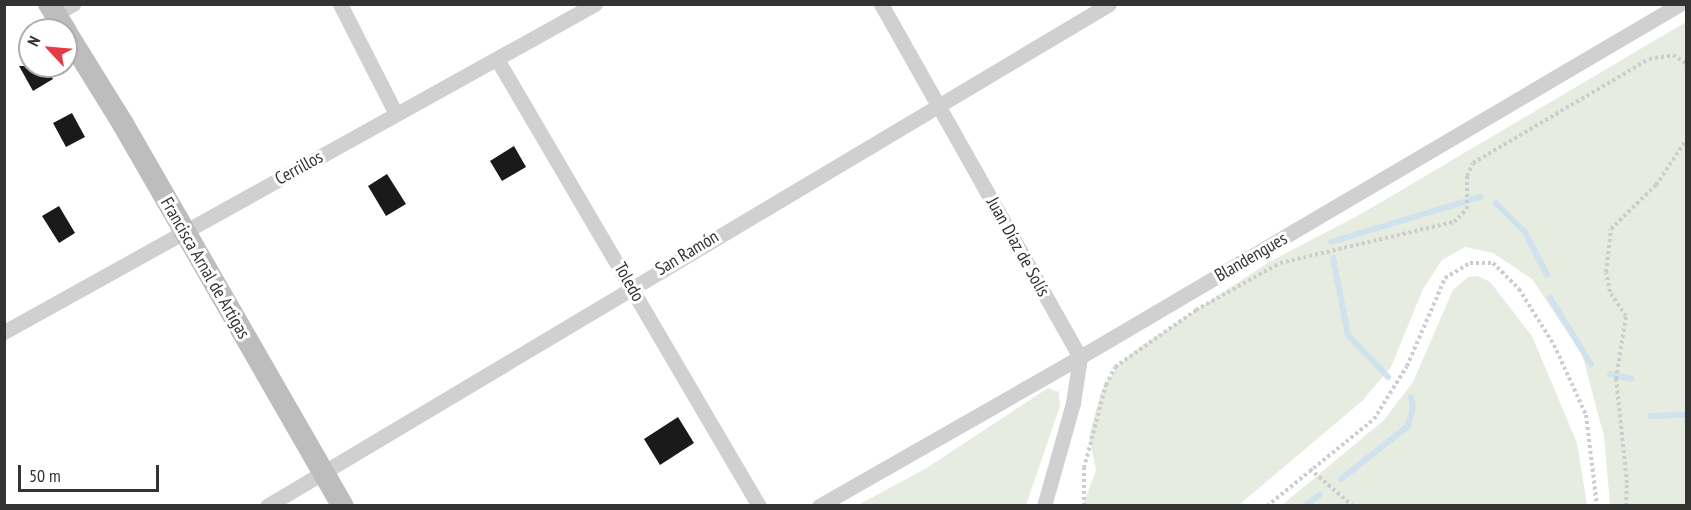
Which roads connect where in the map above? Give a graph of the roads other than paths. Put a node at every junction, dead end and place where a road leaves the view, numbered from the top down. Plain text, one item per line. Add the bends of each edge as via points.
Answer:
1 (340, 4) edge
2 (595, 4) edge
3 (881, 4) edge
4 (1109, 4) edge
5 (1680, 4) edge
6 (1660, 9) edge
7 (62, 17) edge
8 (498, 61) junction
9 (938, 104) junction
10 (396, 114) junction
11 (183, 232) junction
12 (632, 286) junction
13 (4, 332) edge
14 (1080, 357) junction
15 (323, 472) junction
16 (267, 506) edge
17 (343, 506) edge
18 (759, 506) edge
19 (819, 506) edge
20 (1044, 506) edge

1 - 10 street
2 - 8 street, Cerrillos
3 - 9 street, Juan Díaz de Solís
4 - 9 street, San Ramón
5 - 6 street, Blandengues
6 - 14 street, Blandengues
7 - 11 street, Francisca Arnal de Artigas
8 - 10 street, Cerrillos
8 - 12 street, Toledo
9 - 12 street, San Ramón
9 - 14 street, Juan Díaz de Solís
10 - 11 street, Cerrillos
11 - 13 street, Cerrillos
11 - 15 street, Francisca Arnal de Artigas
12 - 15 street, San Ramón
12 - 18 street, Toledo
14 - 19 street, Blandengues
14 - 20 street via 1073,403
15 - 16 street, San Ramón
15 - 17 street, Francisca Arnal de Artigas

